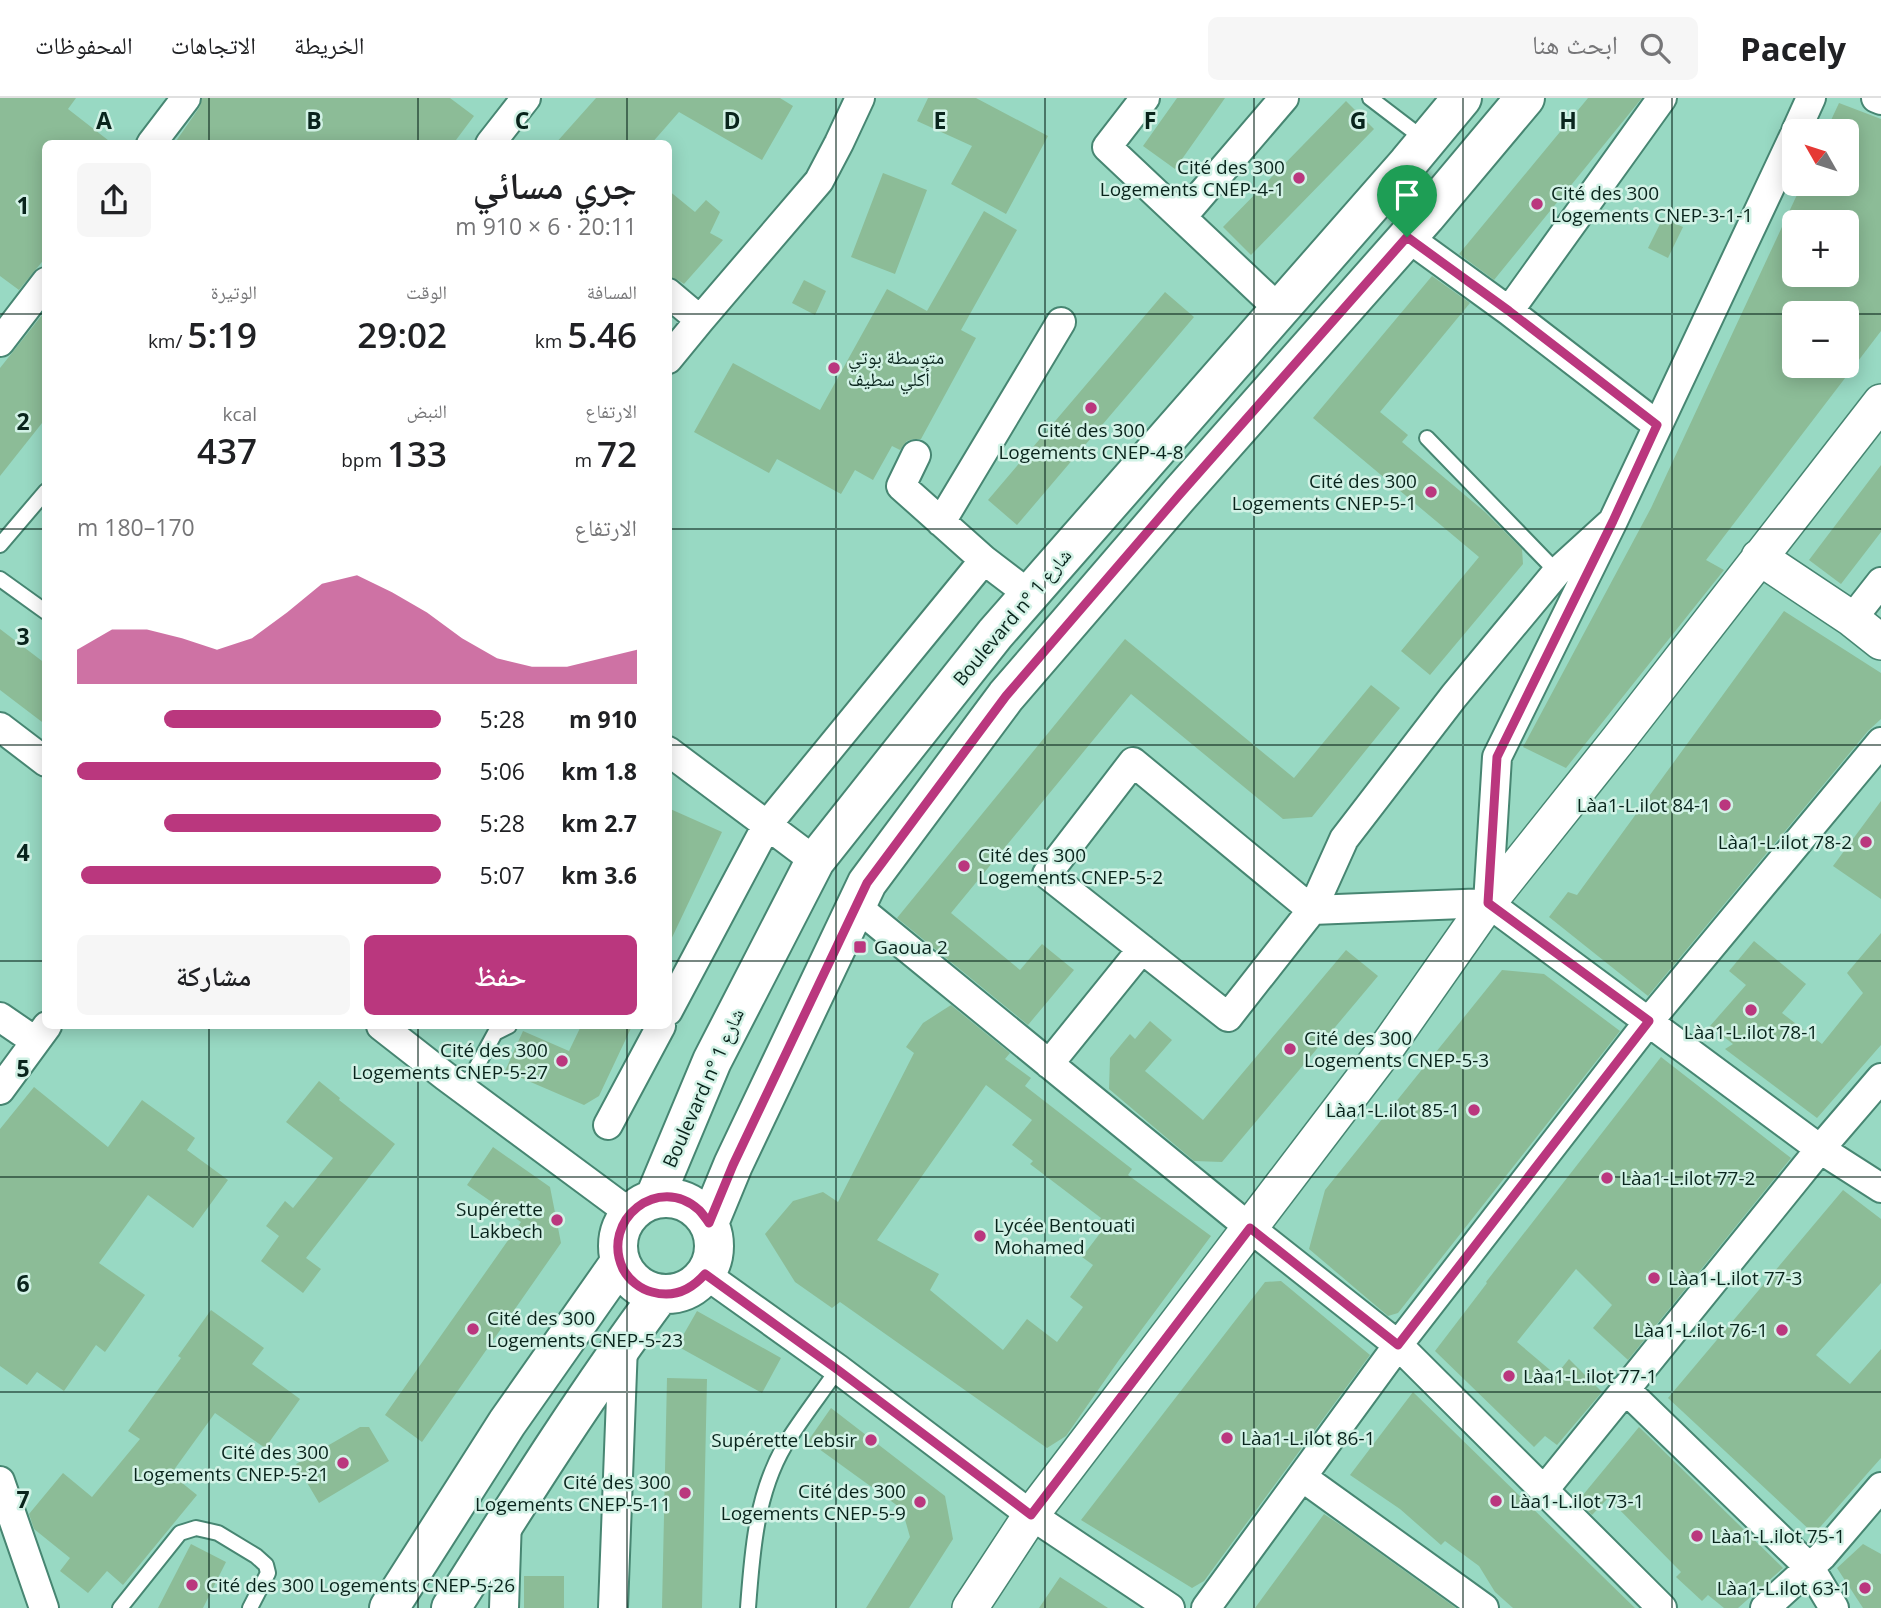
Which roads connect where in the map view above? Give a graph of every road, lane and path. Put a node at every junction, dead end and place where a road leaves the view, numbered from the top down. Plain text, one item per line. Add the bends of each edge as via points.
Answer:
1 (186, 98) edge
2 (526, 98) edge
3 (860, 98) edge
4 (1145, 98) edge
5 (1284, 98) edge
6 (1370, 98) edge
7 (1462, 98) edge
8 (1525, 98) edge
9 (1662, 98) edge
10 (1811, 98) edge
11 (1801, 119) edge
12 (154, 140) edge
13 (493, 140) edge
14 (1426, 141) junction
15 (1782, 161) edge
16 (1182, 217) junction
17 (1407, 237) junction
18 (42, 290) edge
19 (672, 296) edge
20 (1280, 310) junction
21 (1509, 311) junction
22 (700, 320) junction
23 (1060, 322) dead end
24 (0, 342) edge
25 (672, 354) edge
26 (1881, 402) edge
27 (1657, 425) junction
28 (1427, 438) dead end
29 (916, 456) dead end
30 (42, 496) edge
31 (1613, 521) junction
32 (941, 522) junction
33 (0, 545) edge
34 (1759, 556) junction
35 (984, 560) junction
36 (1558, 572) junction
37 (0, 579) edge
38 (1881, 582) edge
39 (1030, 595) junction
40 (42, 609) edge
41 (1852, 619) junction
42 (1881, 642) edge
43 (0, 727) edge
44 (1881, 743) edge
45 (672, 754) edge
46 (42, 759) edge
47 (768, 825) junction
48 (815, 861) junction
49 (1488, 903) junction
50 (856, 906) junction
51 (1312, 910) junction
52 (1142, 949) junction
53 (672, 1004) edge
54 (0, 1017) edge
55 (1649, 1021) junction
56 (385, 1029) edge
57 (503, 1029) edge
58 (659, 1029) edge
59 (41, 1033) edge
60 (1049, 1064) junction
61 (1881, 1078) edge
62 (0, 1090) edge
63 (464, 1090) junction
64 (608, 1125) dead end
65 (1820, 1149) junction
66 (1881, 1188) edge
67 (642, 1205) junction
68 (709, 1223) junction
69 (1250, 1228) junction
70 (620, 1262) junction
71 (705, 1274) junction
72 (660, 1294) junction
73 (623, 1345) junction
74 (1398, 1345) junction
75 (838, 1370) junction
76 (1625, 1389) junction
77 (1302, 1477) junction
78 (0, 1481) edge
79 (1881, 1487) edge
80 (1544, 1490) junction
81 (1031, 1515) junction
82 (507, 1519) junction
83 (1810, 1568) junction
84 (44, 1608) edge
85 (120, 1608) edge
86 (250, 1608) edge
87 (389, 1608) edge
88 (451, 1608) edge
89 (504, 1608) edge
90 (613, 1608) edge
91 (748, 1608) edge
92 (971, 1608) edge
93 (1170, 1608) edge
94 (1206, 1608) edge
95 (1484, 1608) edge
96 (1662, 1608) edge
97 (1765, 1608) edge
98 (1834, 1608) edge

1 - 12 street
2 - 13 street
3 - 22 street via 819,181
4 - 16 street via 1107,147
5 - 16 street
6 - 14 lane
7 - 14 main road, Boulevard n° شارع 1
8 - 17 main road
9 - 21 street
10 - 11 street
14 - 20 main road, Boulevard n° شارع 1
15 - 27 street
16 - 20 street
17 - 21 street
17 - 50 main road via 1006,696 867,883
18 - 24 street
19 - 22 street
20 - 39 main road, Boulevard n° شارع 1
21 - 27 street
22 - 25 street
23 - 32 street
26 - 34 street
27 - 31 street
28 - 36 lane
29 - 32 street via 901,486
30 - 33 lane
31 - 36 street
31 - 49 street via 1497,757
32 - 35 street
34 - 41 street
34 - 49 street
35 - 39 street
35 - 47 street
36 - 51 street via 1454,696 1344,839
37 - 40 lane
38 - 41 street
39 - 48 main road, Boulevard n° شارع 1
41 - 42 street
43 - 46 street
44 - 55 street
45 - 47 street
47 - 48 street
47 - 53 street
48 - 67 main road, Boulevard n° شارع 1
49 - 51 street
49 - 55 street
49 - 69 street
50 - 60 street
50 - 68 main road
51 - 52 street via 1228,1017
51 - 52 street via 1133,762 1047,874
52 - 60 street
54 - 59 street
55 - 65 street
55 - 74 street
56 - 63 street
57 - 63 lane via 495,1033
58 - 64 street
59 - 62 street
60 - 69 street
61 - 65 street
63 - 67 street
65 - 66 street
65 - 76 street
67 - 68 main road via 670,1198 685,1202
67 - 70 main road via 619,1233
68 - 71 main road via 714,1249
69 - 74 street
69 - 81 street
70 - 72 main road via 636,1284
70 - 87 main road via 507,1423
71 - 72 main road via 686,1290
71 - 75 street
72 - 73 main road
73 - 82 main road
73 - 90 street
74 - 77 street
74 - 80 street
75 - 81 street
75 - 91 lane via 773,1469 761,1505
76 - 80 street
76 - 83 street
77 - 94 street
77 - 95 street
78 - 84 street
79 - 83 street
80 - 96 street
81 - 92 street
81 - 93 street
82 - 88 main road
82 - 89 street
83 - 97 street
83 - 98 street
85 - 86 lane via 180,1533 196,1528 218,1533 266,1565 268,1573

